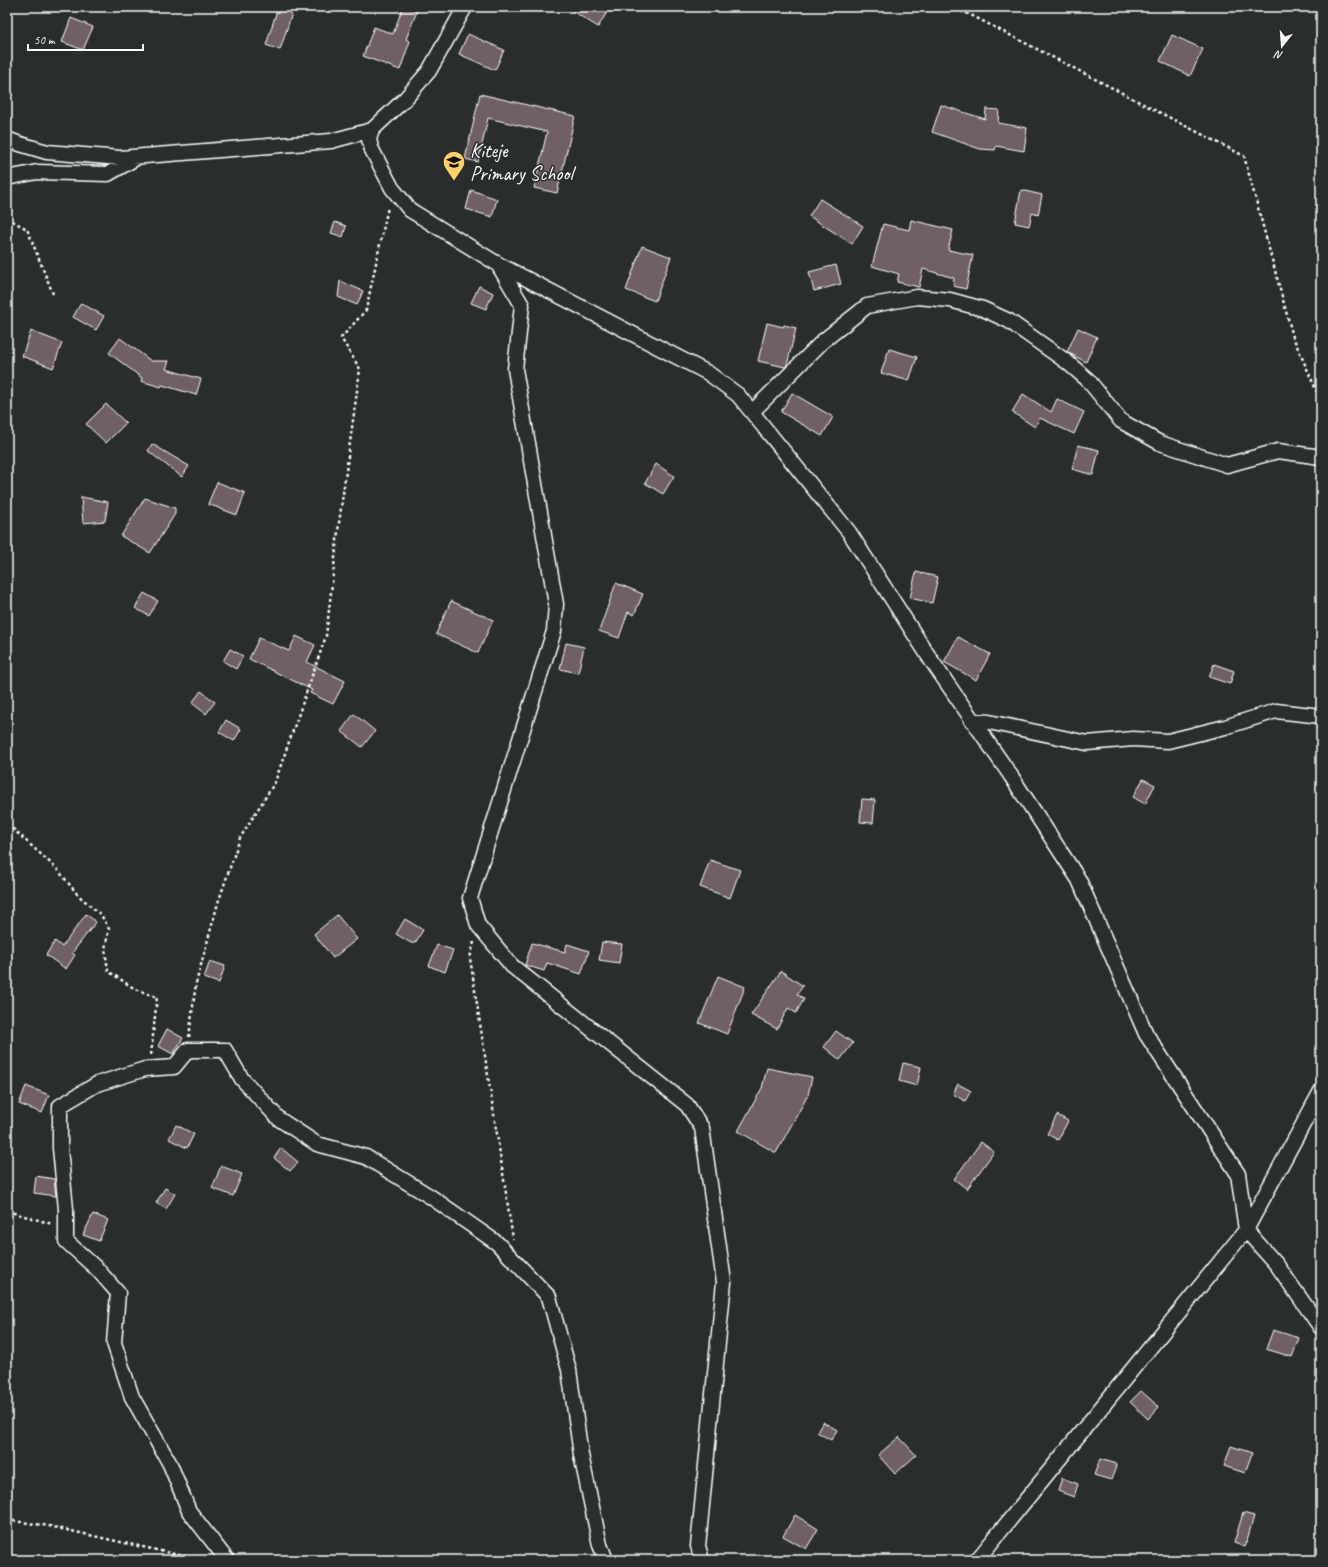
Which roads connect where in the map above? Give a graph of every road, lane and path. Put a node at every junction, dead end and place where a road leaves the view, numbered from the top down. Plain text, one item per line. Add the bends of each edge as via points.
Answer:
1 (465, 7) edge
2 (949, 7) edge
3 (372, 130) junction
4 (7, 139) edge
5 (139, 156) junction
6 (7, 178) edge
7 (392, 188) junction
8 (7, 218) edge
9 (496, 263) junction
10 (53, 294) dead end
11 (1321, 401) edge
12 (752, 412) junction
13 (1321, 458) edge
14 (1321, 716) edge
15 (971, 720) junction
16 (7, 826) edge
17 (478, 925) junction
18 (188, 1050) junction
19 (149, 1068) junction
20 (1321, 1091) edge
21 (7, 1211) edge
22 (66, 1228) junction
23 (1246, 1230) junction
24 (513, 1240) dead end
25 (1321, 1328) edge
26 (7, 1520) edge
27 (201, 1560) edge
28 (227, 1560) edge
29 (606, 1560) edge
30 (702, 1560) edge
31 (977, 1560) edge

1 - 3 street via 429,71 405,99
2 - 11 path via 971,15 1244,156 1293,337
3 - 5 street via 331,141
3 - 7 street via 368,139 371,148
4 - 5 street via 46,152 120,158
5 - 6 street via 108,174 37,172
7 - 9 street via 410,210
7 - 18 path via 366,310 341,338 360,369 326,636 275,782 240,838 218,904 196,983
8 - 10 path via 27,229
9 - 12 street via 708,373 738,395
9 - 17 street via 522,305 515,369 556,604 554,631 470,898
12 - 13 street via 823,341 867,306 917,297 950,300 983,309 1009,321 1088,380 1121,421 1160,443 1227,465 1278,451
12 - 15 street via 849,532
14 - 15 street via 1276,711 1225,727 1168,740 1133,739 1087,743
15 - 23 street via 1079,880 1146,1034 1238,1174
16 - 19 path via 57,869 78,895 101,915 109,929 106,949 108,971 135,989 157,997
17 - 24 path via 470,958
17 - 30 street via 512,966 688,1106 702,1128 724,1282 698,1546
18 - 19 street via 174,1067
18 - 29 street via 225,1050 242,1079 279,1119 317,1144 366,1157 431,1197 497,1243 549,1297 570,1370 581,1455 600,1544
19 - 22 street via 97,1084 60,1106 60,1148
20 - 23 street
21 - 22 path
22 - 28 street via 66,1241 97,1269 118,1293 114,1343 132,1397 170,1464 189,1511
23 - 25 street via 1277,1266
23 - 31 street
26 - 27 path via 56,1528

